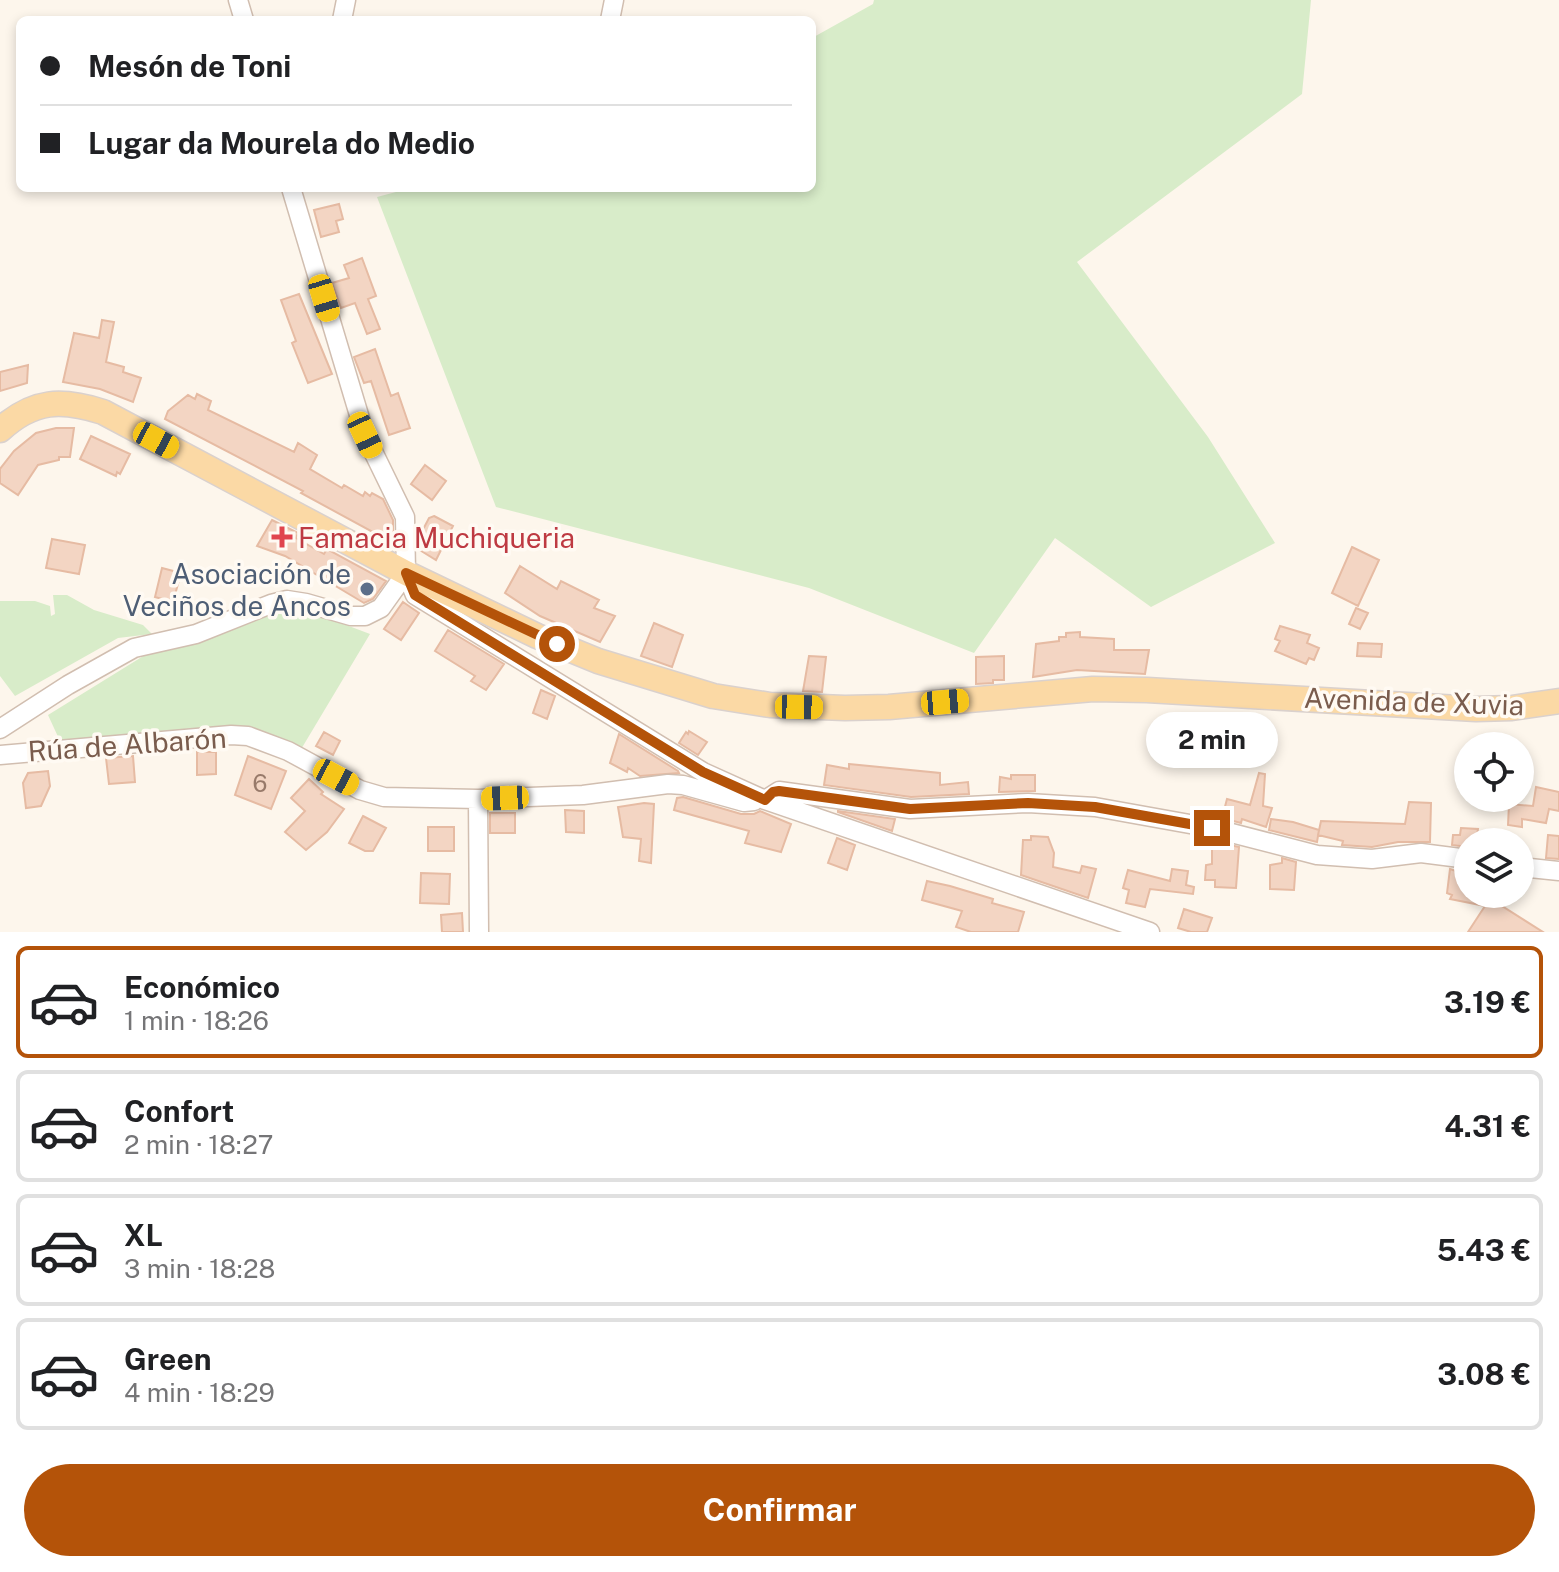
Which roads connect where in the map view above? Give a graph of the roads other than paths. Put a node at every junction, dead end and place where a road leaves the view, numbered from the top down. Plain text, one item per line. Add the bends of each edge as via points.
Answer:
1 (292, 192) edge
2 (0, 430) edge
3 (406, 573) junction
4 (1559, 701) edge
5 (3, 728) edge
6 (8, 753) edge
7 (478, 799) junction
8 (765, 800) junction
9 (1454, 857) edge
10 (1534, 868) edge
11 (1559, 871) edge
12 (479, 932) edge
13 (1150, 932) edge

1 - 3 street via 365,435 405,517
2 - 3 main road, Avenida de Xuvia via 47,404 73,403 103,412
3 - 4 main road, Avenida de Xuvia via 598,661 680,688 770,705 889,707 1093,689 1476,709
3 - 5 street via 381,608 365,616 287,600 196,634 134,648
3 - 8 street via 415,595 703,772
5 - 6 street
6 - 7 street, Rúa de Albarón via 248,736 384,797
7 - 8 street, Rúa de Albarón via 583,795 668,784 744,802
7 - 12 street
8 - 9 street via 779,791 910,809 1028,803 1095,807 1225,831 1317,855
8 - 13 street
10 - 11 street

